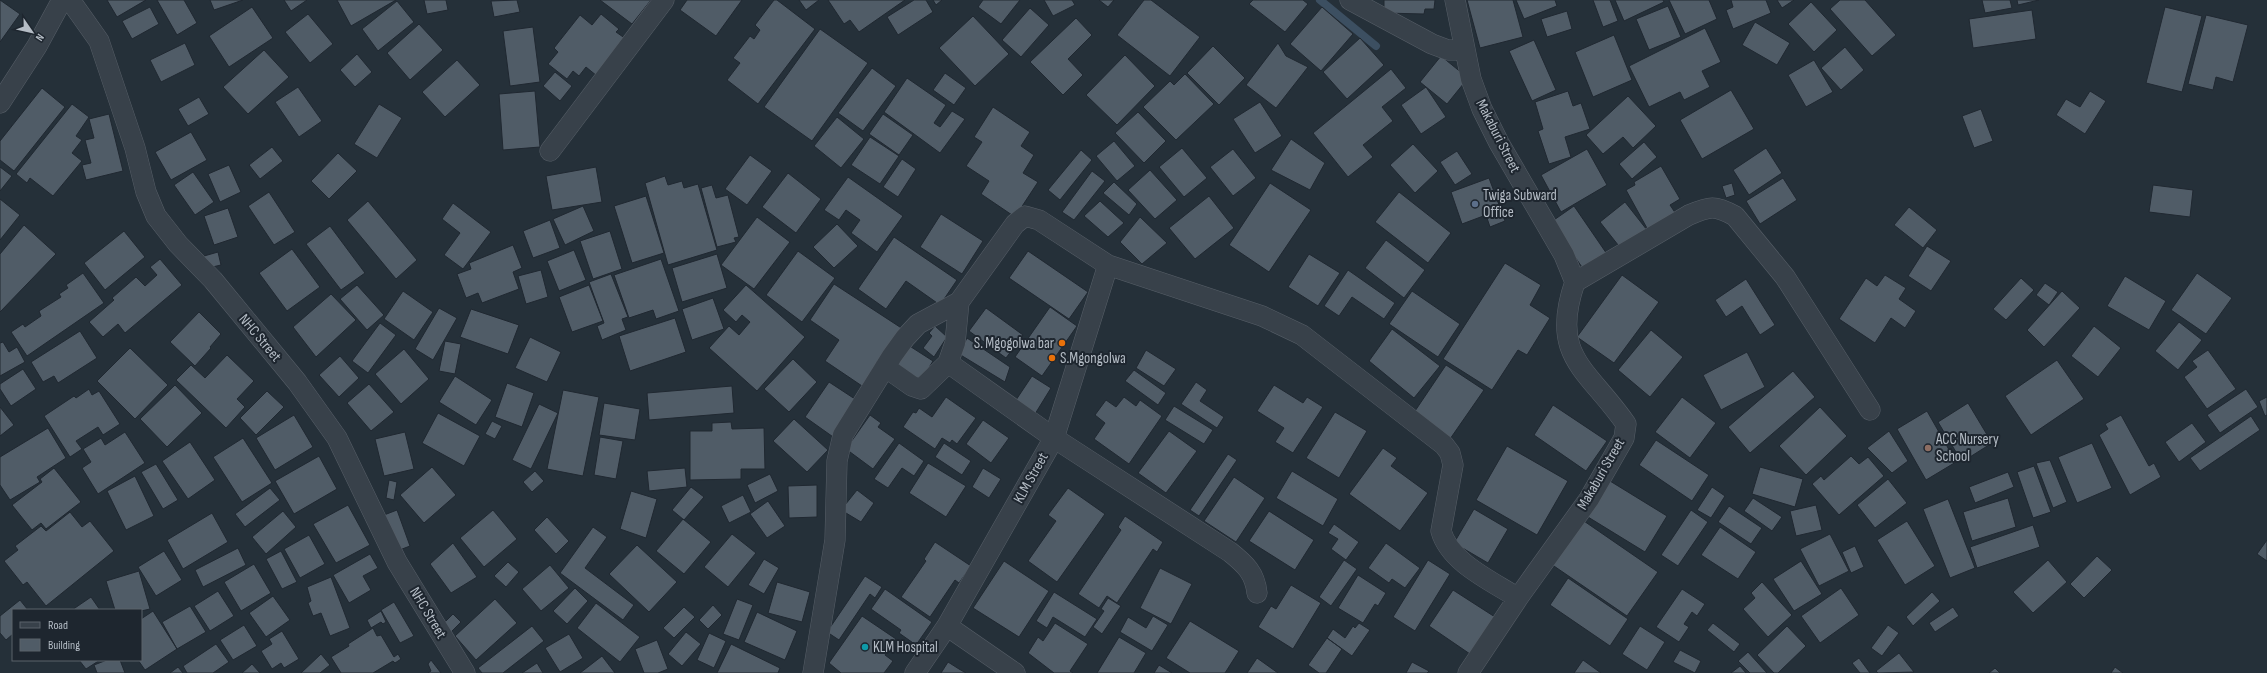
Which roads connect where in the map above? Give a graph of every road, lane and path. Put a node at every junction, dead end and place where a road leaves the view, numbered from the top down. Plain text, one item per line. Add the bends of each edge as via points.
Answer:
1 (62, 0) edge
2 (70, 0) edge
3 (664, 0) edge
4 (1350, 0) edge
5 (1455, 0) edge
6 (1465, 50) junction
7 (0, 103) edge
8 (550, 151) dead end
9 (1108, 265) junction
10 (1575, 282) junction
11 (959, 302) junction
12 (948, 363) junction
13 (885, 367) junction
14 (1870, 410) dead end
15 (1054, 438) junction
16 (1257, 593) dead end
17 (1518, 598) junction
18 (947, 626) junction
19 (465, 673) edge
20 (813, 673) edge
21 (915, 673) edge
22 (1015, 673) edge
23 (1468, 673) edge

1 - 7 street via 37,46
2 - 19 street, NHC Street via 99,41 136,148 146,192 156,216 178,244 213,280 297,382 337,438 397,562
3 - 8 street
4 - 6 street via 1432,44 1448,50
5 - 6 street, Makaburi Street
6 - 10 street, Makaburi Street via 1482,109 1564,255
9 - 11 street via 1039,220 1024,216 1015,224
9 - 15 street, KLM Street
9 - 17 street via 1262,316 1302,335 1444,445 1450,453 1452,465 1441,531 1444,542 1472,568
10 - 14 street via 1689,215 1707,207 1725,210 1735,216 1786,277
10 - 17 street, Makaburi Street via 1568,299 1565,324 1569,346 1583,372 1626,424 1624,438 1589,499
11 - 12 street via 955,343
11 - 13 street via 918,324
12 - 13 street via 921,389 912,386
12 - 15 street
13 - 20 street via 850,422 838,448 835,540
15 - 16 street via 1230,552 1247,566 1256,581
15 - 18 street, KLM Street
17 - 23 street, Makaburi Street
18 - 21 street, KLM Street
18 - 22 street

